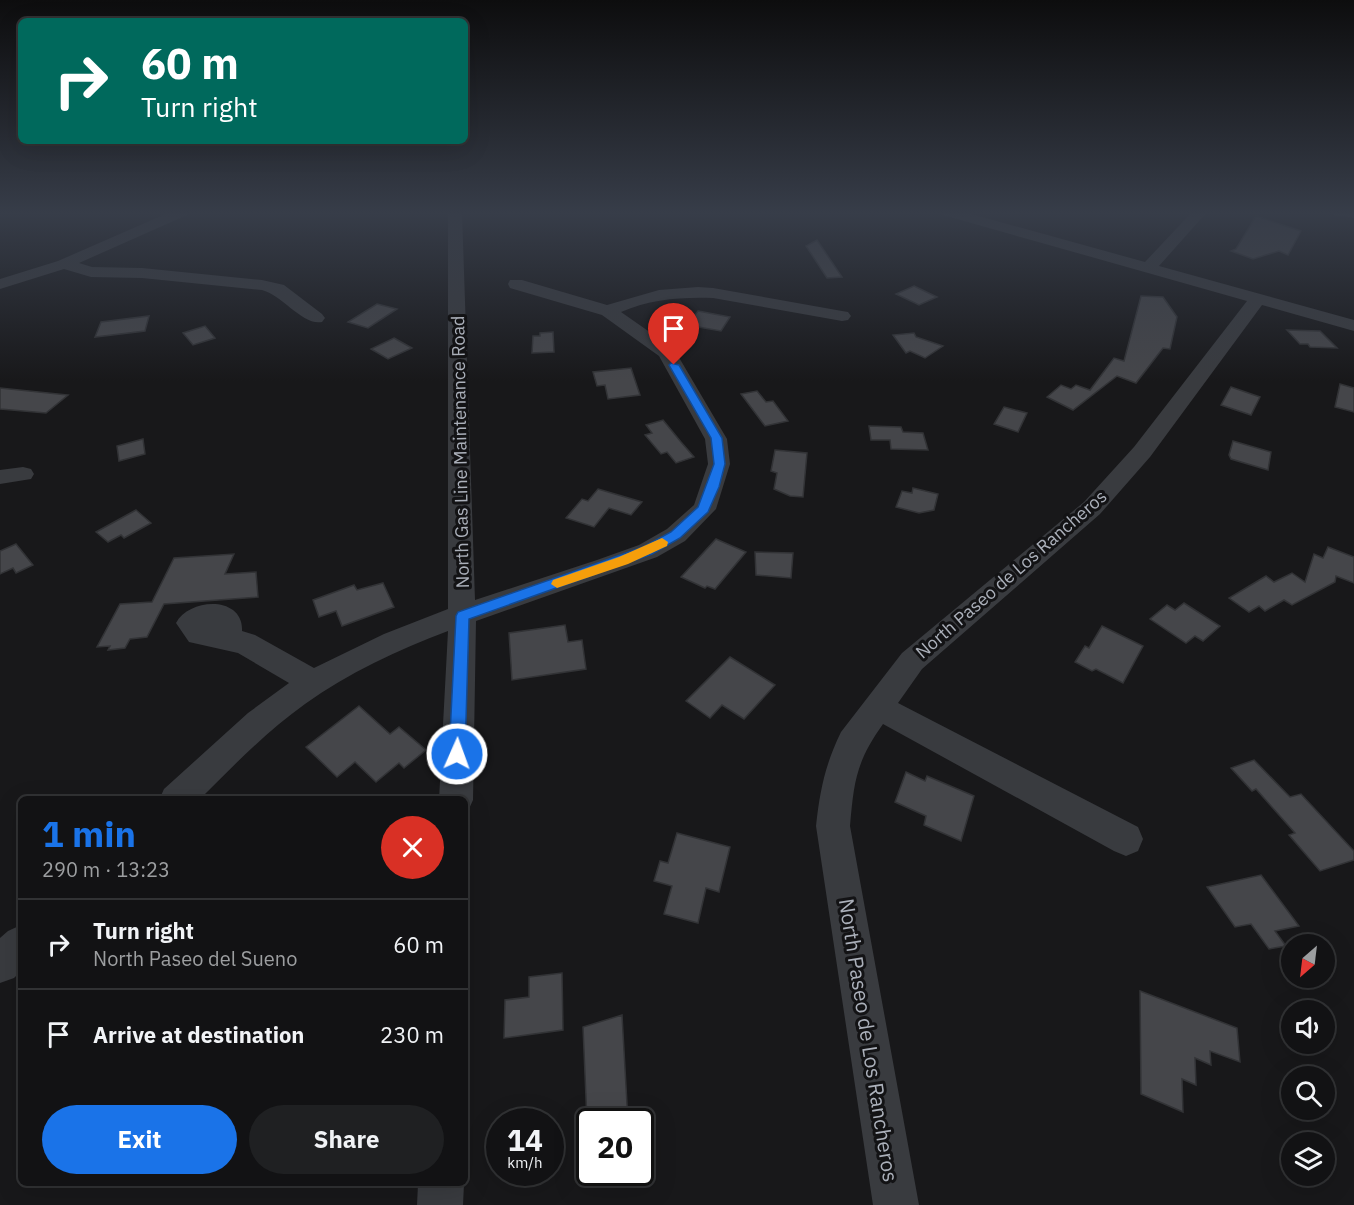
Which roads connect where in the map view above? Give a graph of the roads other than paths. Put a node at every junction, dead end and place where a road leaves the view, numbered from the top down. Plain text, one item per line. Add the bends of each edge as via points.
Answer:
1 (50, 268) edge
2 (78, 268) edge
3 (456, 268) edge
4 (1148, 269) edge
5 (0, 284) edge
6 (516, 284) dead end
7 (1257, 300) junction
8 (608, 311) junction
9 (842, 316) dead end
10 (316, 318) dead end
11 (1354, 326) edge
12 (23, 474) dead end
13 (0, 477) edge
14 (462, 616) junction
15 (228, 638) dead end
16 (313, 682) junction
17 (878, 707) junction
18 (180, 796) edge
19 (456, 796) edge
20 (1126, 839) dead end
21 (18, 947) edge
22 (0, 964) edge
23 (441, 1186) edge
24 (440, 1205) edge
25 (896, 1205) edge

1 - 5 street
2 - 10 street via 262,285 278,289
3 - 14 street, North Gas Line Maintenance Road
4 - 7 street
6 - 8 street
7 - 11 street
7 - 17 street, North Paseo de Los Rancheros via 1142,452 1092,508 912,661
8 - 9 street via 640,297 692,292
8 - 14 street via 666,353 716,438 719,464 704,509 676,535 648,551
12 - 13 street
14 - 16 street via 413,634
14 - 19 street, North Gas Line Maintenance Road
15 - 16 street via 245,643
16 - 18 street via 267,715
17 - 20 street
17 - 25 street, North Paseo de Los Rancheros via 852,742 837,784 833,826
21 - 22 street
23 - 24 street

